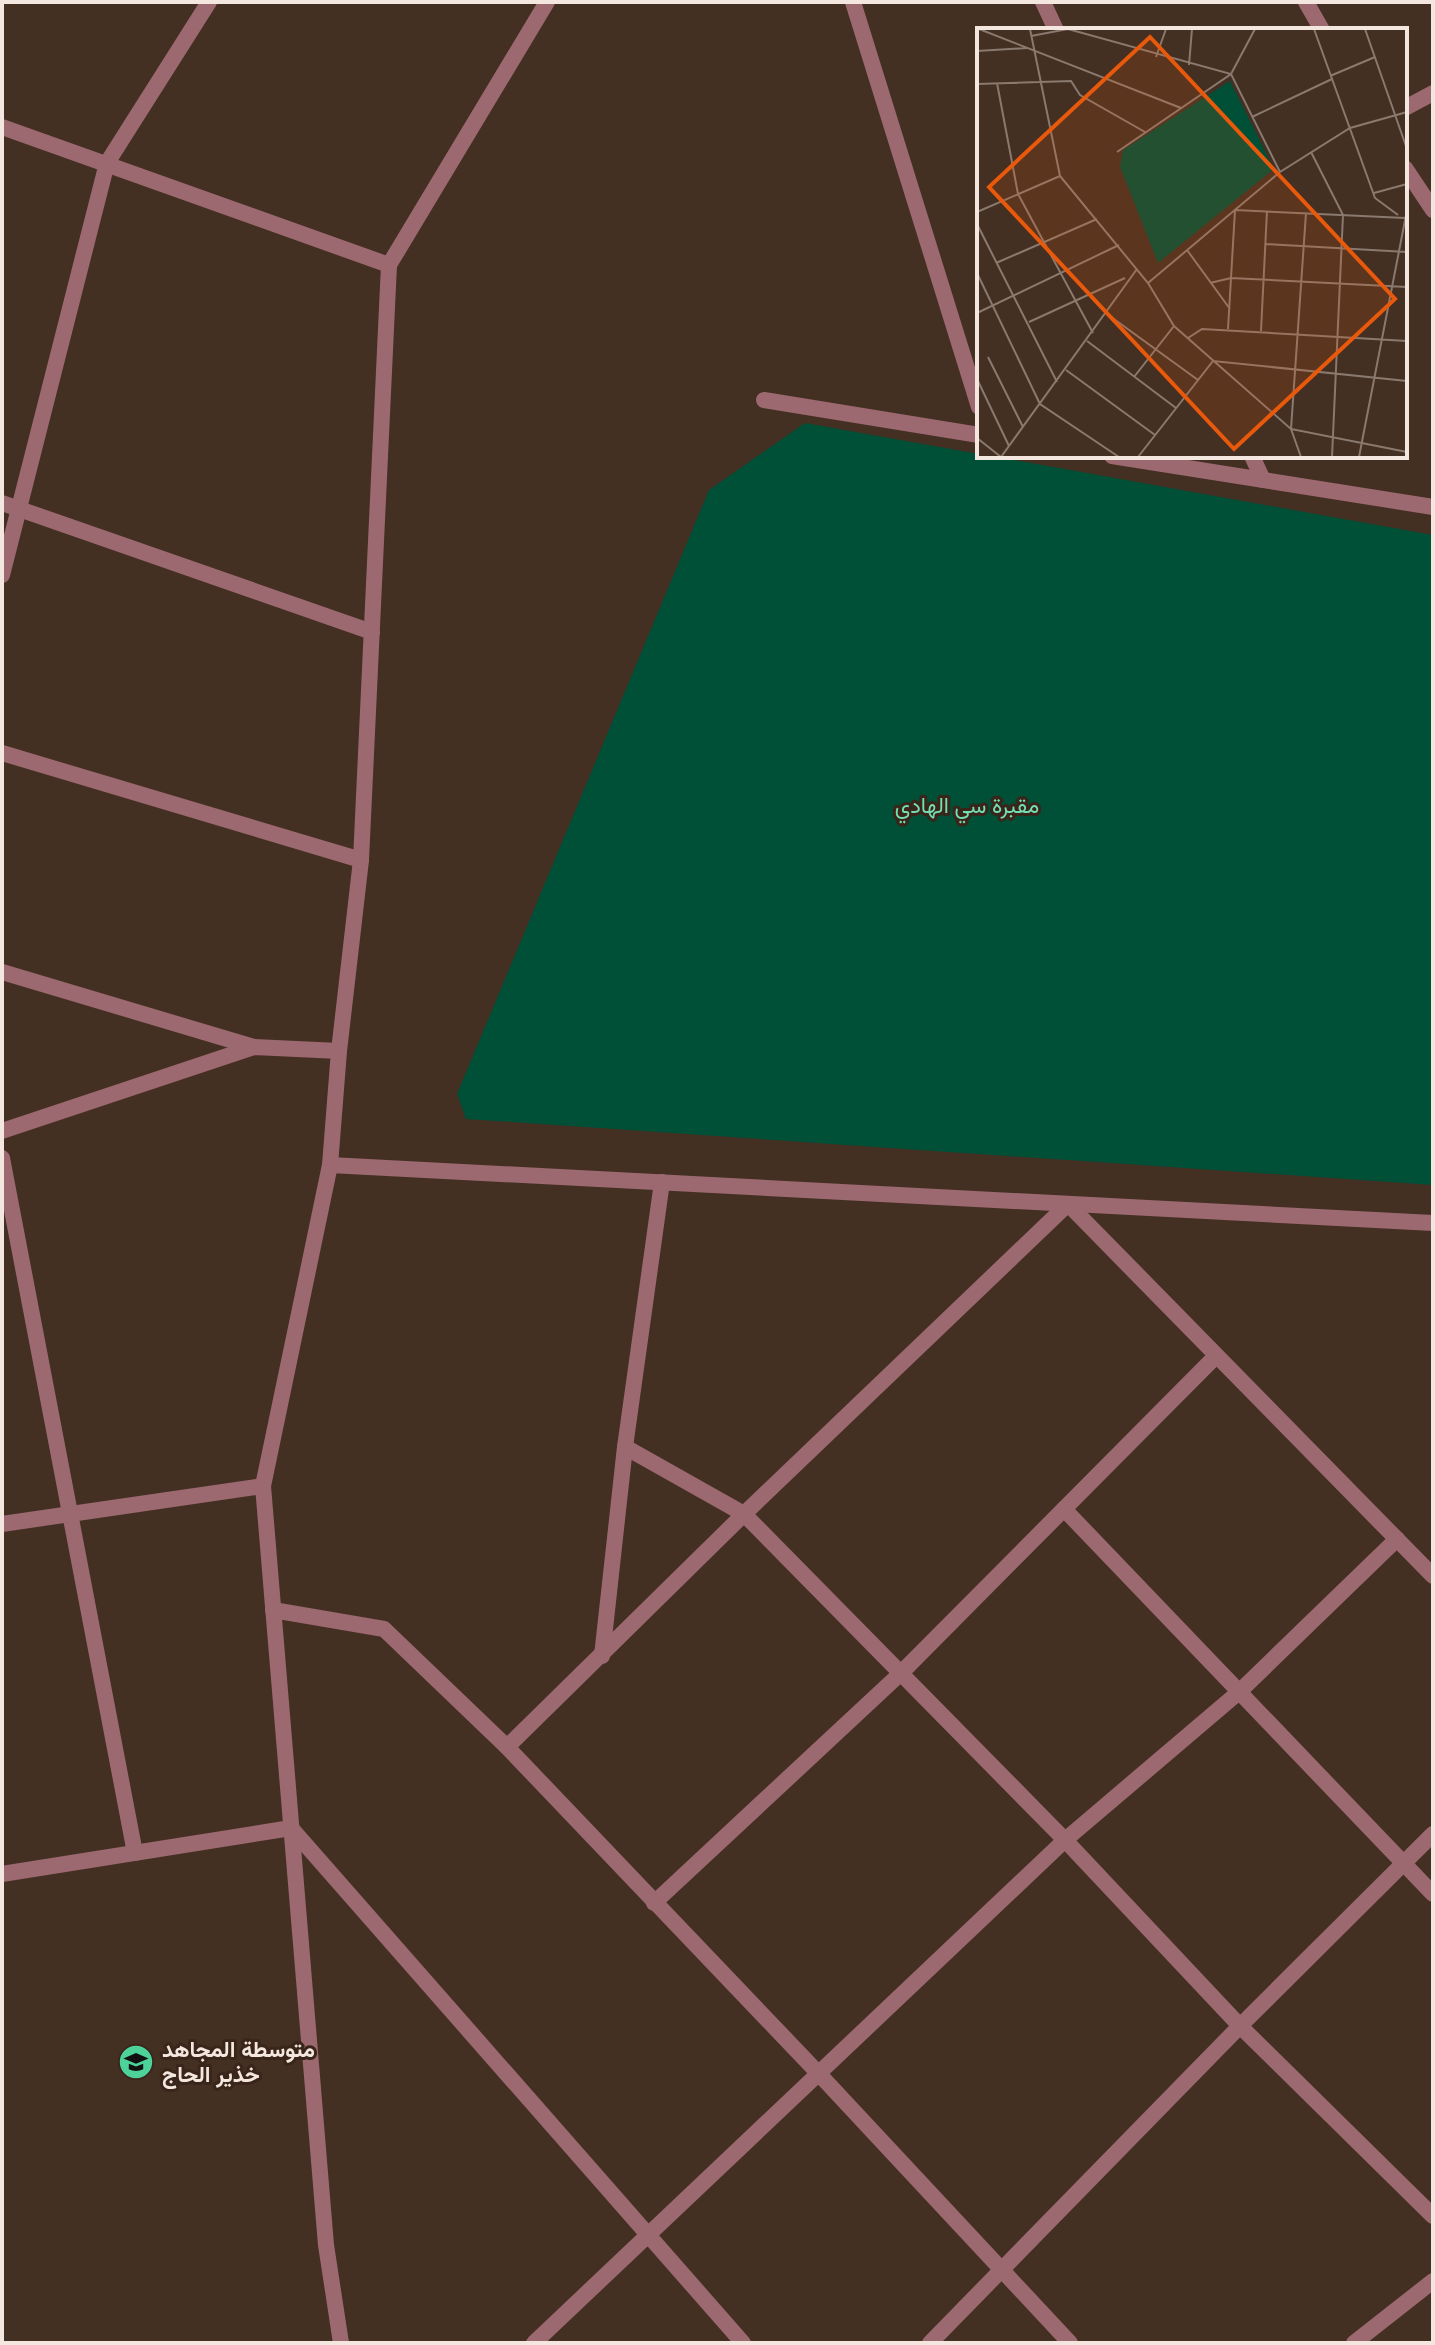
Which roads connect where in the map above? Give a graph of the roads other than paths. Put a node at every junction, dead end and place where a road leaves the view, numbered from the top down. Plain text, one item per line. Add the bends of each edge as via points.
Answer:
1 (209, 2) edge
2 (547, 2) edge
3 (853, 2) edge
4 (1043, 2) edge
5 (1306, 2) edge
6 (1055, 28) edge
7 (1321, 28) edge
8 (1433, 93) edge
9 (1407, 107) edge
10 (2, 127) edge
11 (107, 163) junction
12 (1407, 171) edge
13 (1433, 210) edge
14 (389, 265) junction
15 (764, 400) dead end
16 (977, 401) edge
17 (977, 435) edge
18 (1125, 458) edge
19 (1253, 458) edge
20 (1263, 480) junction
21 (2, 503) edge
22 (1433, 507) edge
23 (19, 509) junction
24 (2, 575) edge
25 (372, 632) junction
26 (2, 753) edge
27 (361, 860) junction
28 (2, 972) edge
29 (254, 1047) junction
30 (339, 1051) junction
31 (2, 1131) edge
32 (2, 1158) edge
33 (330, 1165) junction
34 (662, 1182) junction
35 (1068, 1204) junction
36 (1433, 1223) edge
37 (1216, 1356) junction
38 (625, 1447) junction
39 (263, 1486) junction
40 (1064, 1509) junction
41 (70, 1513) junction
42 (744, 1514) junction
43 (2, 1524) edge
44 (1397, 1539) junction
45 (1433, 1576) edge
46 (273, 1610) junction
47 (602, 1656) junction
48 (902, 1672) junction
49 (1239, 1692) junction
50 (507, 1747) junction
51 (291, 1828) junction
52 (1433, 1834) edge
53 (1065, 1840) junction
54 (135, 1853) junction
55 (1403, 1863) junction
56 (2, 1874) edge
57 (1433, 1894) edge
58 (654, 1903) junction
59 (1240, 2026) junction
60 (820, 2075) junction
61 (1433, 2216) edge
62 (650, 2234) junction
63 (1001, 2270) junction
64 (1433, 2281) edge
65 (341, 2343) edge
66 (534, 2343) edge
67 (743, 2343) edge
68 (930, 2343) edge
69 (1070, 2343) edge
70 (1354, 2343) edge

1 - 11 street
2 - 14 street
3 - 16 street
4 - 6 street
5 - 7 street
8 - 9 street
10 - 11 street
11 - 14 street
11 - 23 street
12 - 13 street
14 - 25 street
15 - 17 street
18 - 20 street
19 - 20 street
20 - 22 street
21 - 23 street
23 - 24 street
23 - 25 street
25 - 27 street
26 - 27 street
27 - 30 street
28 - 29 street
29 - 30 street
29 - 31 street
30 - 33 street
32 - 41 street
33 - 34 street
33 - 39 street
34 - 35 street
34 - 38 street
35 - 36 street
35 - 37 street
35 - 42 street
37 - 40 street
37 - 44 street
38 - 42 street
38 - 47 street
39 - 41 street
39 - 46 street
40 - 48 street
40 - 49 street
41 - 43 street
41 - 54 street
42 - 47 street
42 - 48 street
44 - 45 street
44 - 49 street
46 - 50 street via 384,1629
46 - 51 street
47 - 50 street
48 - 53 street
48 - 58 street
49 - 53 street
49 - 55 street
50 - 58 street
51 - 54 street
51 - 62 street
51 - 65 street via 326,2245
52 - 55 street
53 - 59 street
53 - 60 street
54 - 56 street
55 - 57 street
55 - 59 street
58 - 60 street
59 - 61 street
59 - 63 street
60 - 62 street
60 - 63 street
62 - 66 street
62 - 67 street
63 - 68 street
63 - 69 street
64 - 70 street

